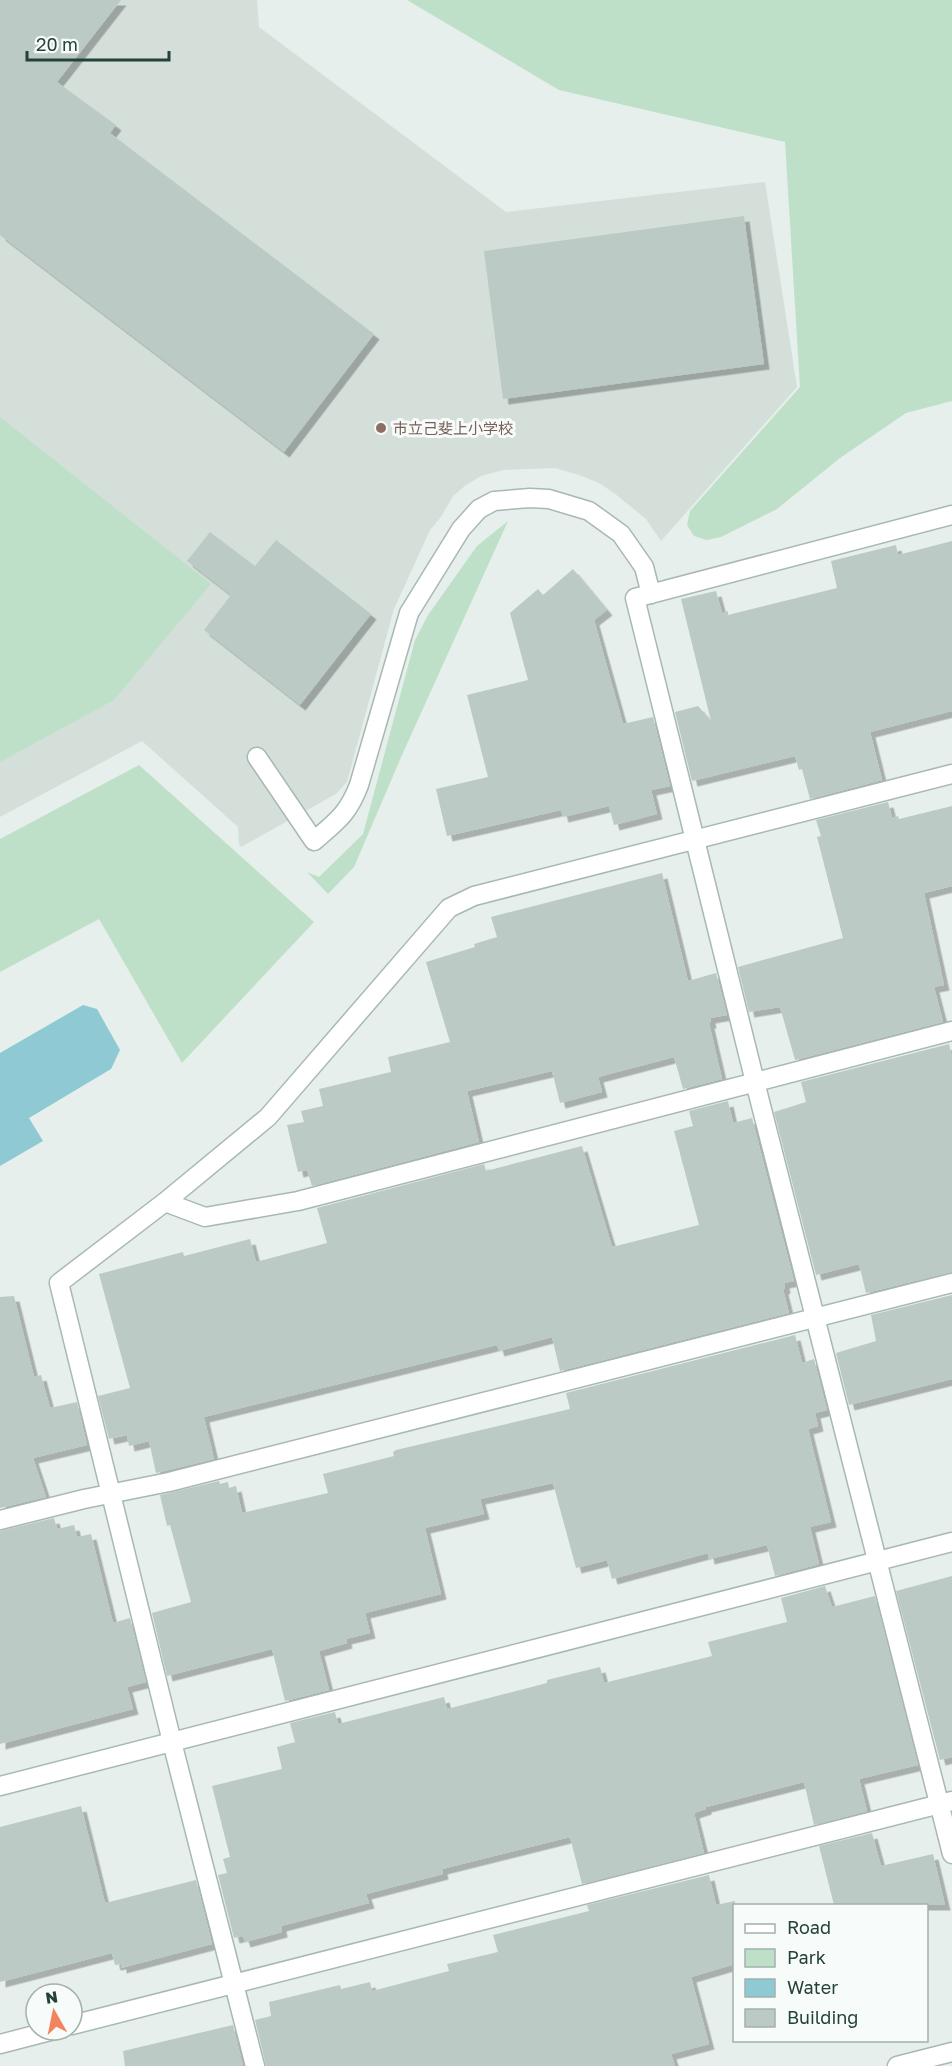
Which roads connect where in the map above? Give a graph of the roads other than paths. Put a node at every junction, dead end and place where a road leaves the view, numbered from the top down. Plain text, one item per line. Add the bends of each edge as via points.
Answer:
1 (952, 515) edge
2 (651, 594) junction
3 (257, 757) dead end
4 (952, 774) edge
5 (696, 840) junction
6 (952, 1031) edge
7 (755, 1082) junction
8 (165, 1202) junction
9 (952, 1283) edge
10 (815, 1316) junction
11 (111, 1494) junction
12 (0, 1520) edge
13 (952, 1542) edge
14 (877, 1561) junction
15 (172, 1743) junction
16 (0, 1786) edge
17 (946, 1802) edge
18 (952, 1854) edge
19 (234, 1983) junction
20 (84, 2022) edge
21 (24, 2038) edge
22 (0, 2044) edge
23 (952, 2052) edge
24 (255, 2066) edge
25 (897, 2066) edge

1 - 2 street
2 - 3 street via 644,567 621,534 589,511 549,499 494,501 479,509 461,529 409,614 359,785 342,817 314,841
2 - 5 street via 635,598
4 - 5 street
5 - 7 street
5 - 8 street via 474,896 449,908 268,1117
6 - 7 street
7 - 8 street via 298,1201 205,1217
7 - 10 street
8 - 11 street via 59,1283
9 - 10 street
10 - 11 street
10 - 14 street
11 - 12 street
11 - 15 street
13 - 14 street
14 - 15 street
14 - 17 street
15 - 16 street
15 - 19 street
17 - 18 street
17 - 19 street
19 - 20 street
19 - 24 street
21 - 22 street
23 - 25 street

